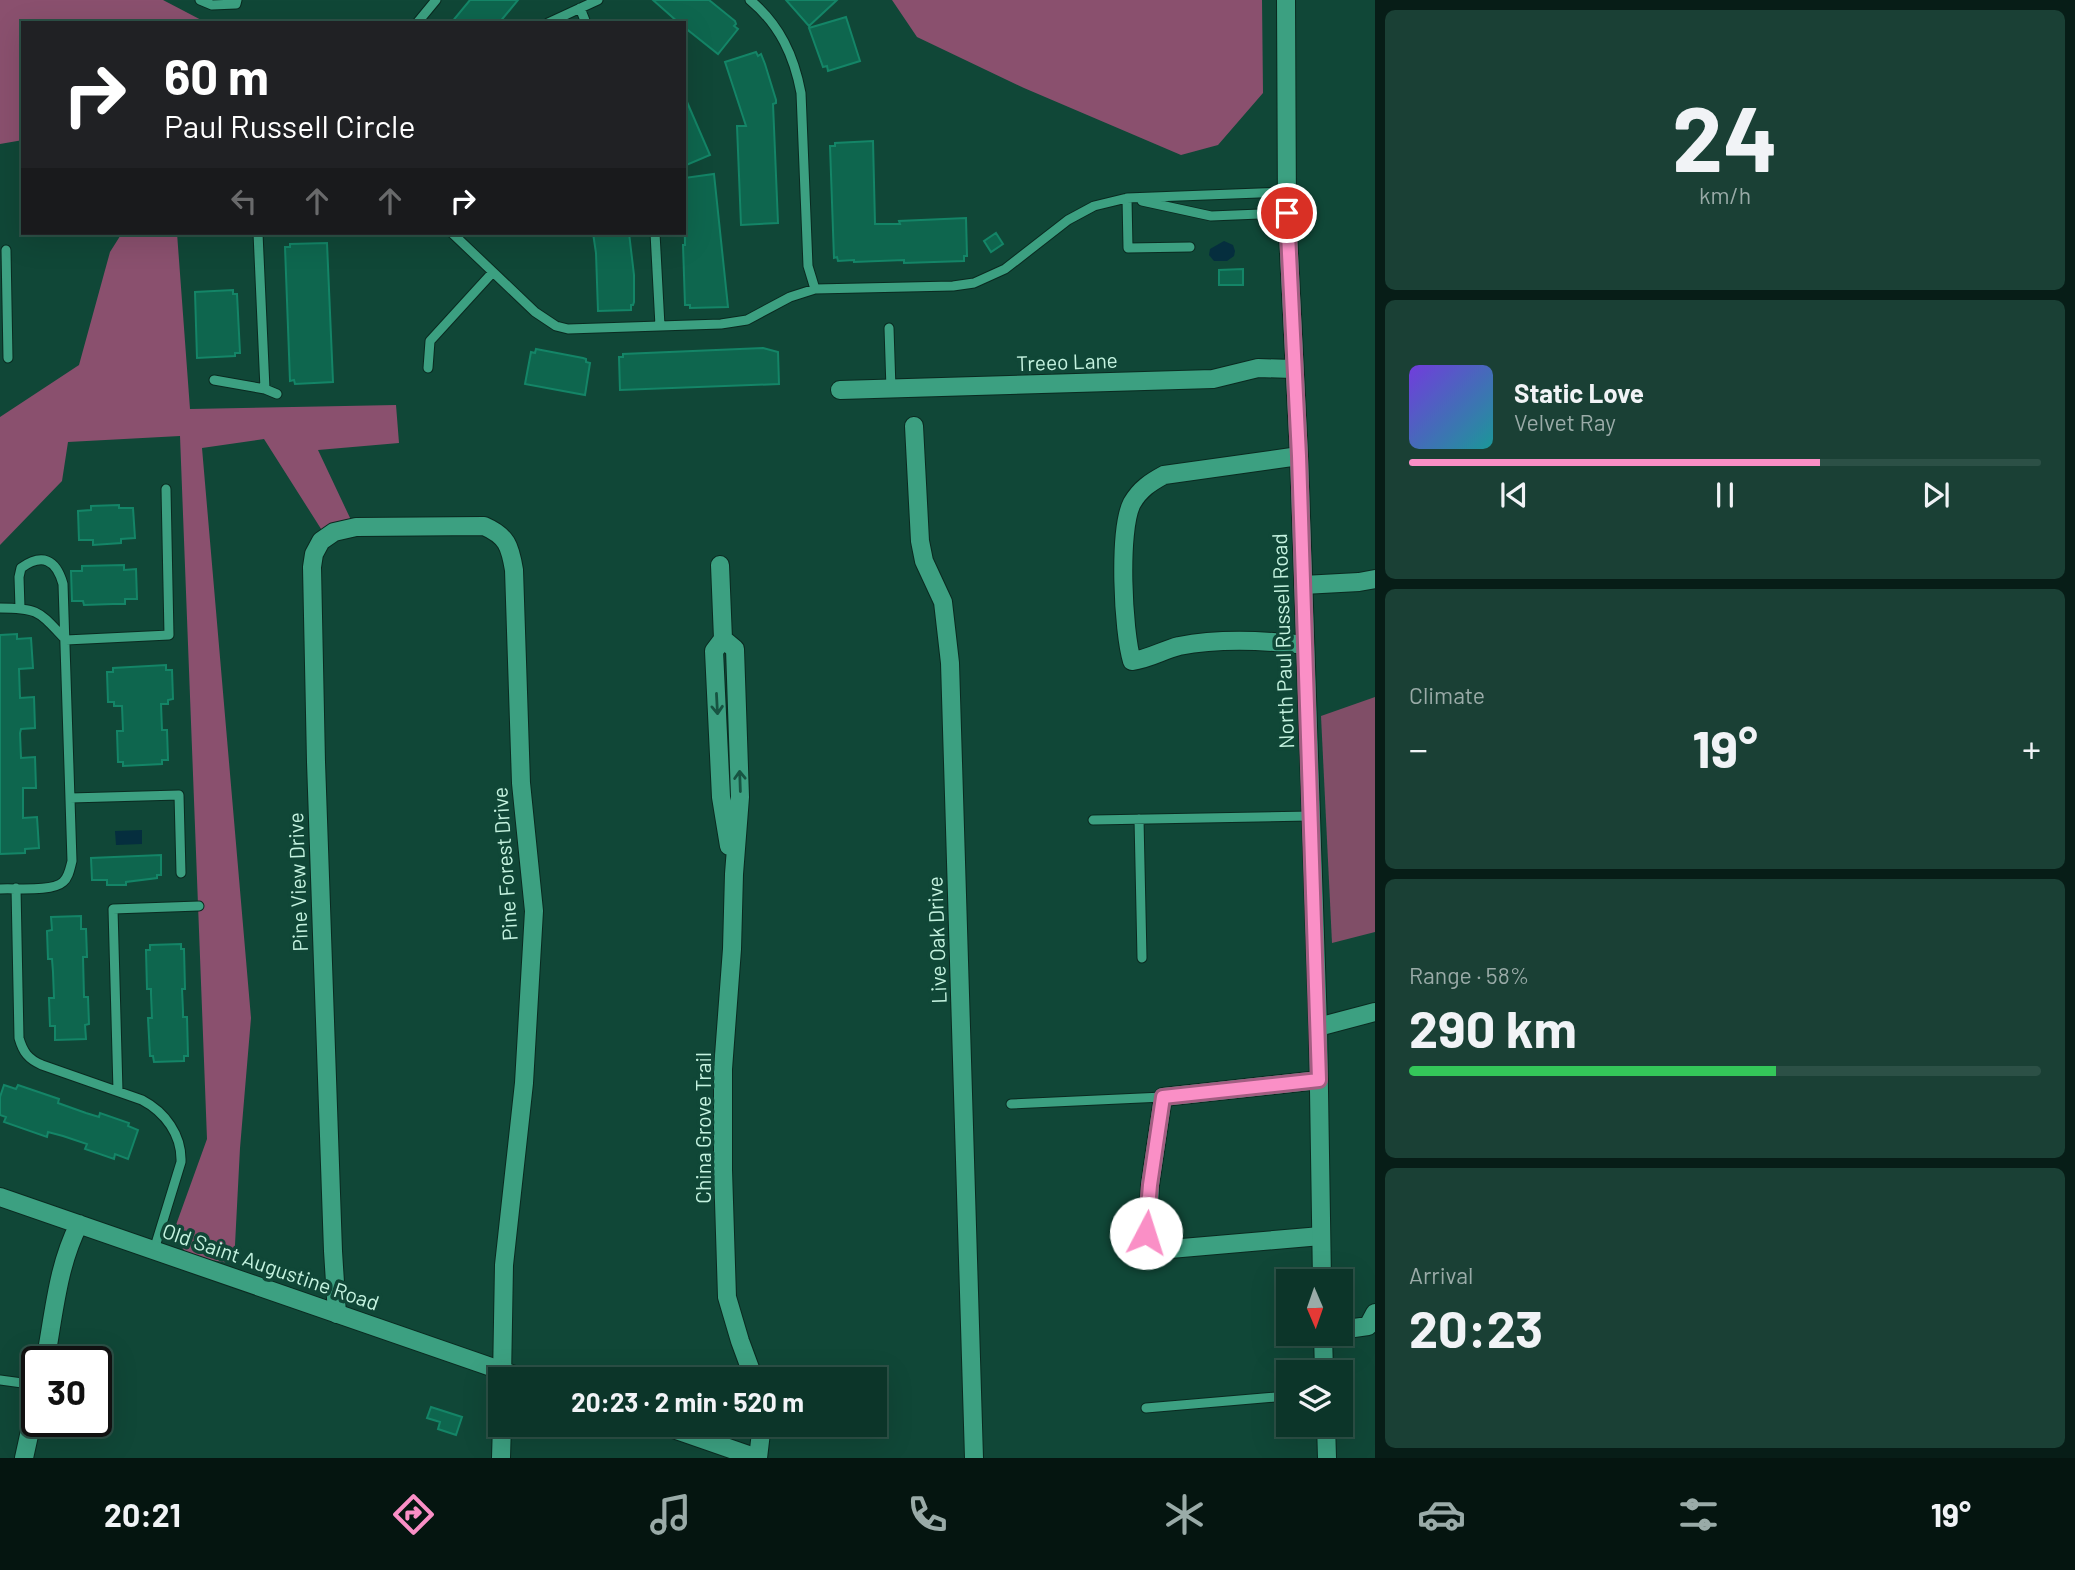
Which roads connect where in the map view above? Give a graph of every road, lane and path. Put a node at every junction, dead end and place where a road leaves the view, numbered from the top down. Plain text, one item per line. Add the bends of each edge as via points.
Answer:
1 (200, 0) edge
2 (237, 0) edge
3 (436, 0) edge
4 (598, 0) edge
5 (750, 0) edge
6 (1286, 0) edge
7 (580, 8) junction
8 (419, 21) edge
9 (552, 21) edge
10 (585, 21) edge
11 (1286, 192) junction
12 (1198, 195) junction
13 (1127, 198) junction
14 (1287, 213) junction
15 (1199, 214) junction
16 (258, 235) edge
17 (454, 235) edge
18 (655, 235) edge
19 (1190, 247) dead end
20 (6, 250) dead end
21 (493, 272) junction
22 (815, 289) junction
23 (4, 325) edge
24 (660, 326) junction
25 (889, 328) dead end
26 (8, 358) dead end
27 (428, 368) dead end
28 (1293, 369) junction
29 (214, 380) dead end
30 (265, 389) junction
31 (891, 389) junction
32 (840, 390) dead end
33 (277, 394) dead end
34 (914, 426) dead end
35 (1299, 456) junction
36 (166, 489) dead end
37 (408, 526) joint
38 (720, 565) dead end
39 (1375, 579) edge
40 (1303, 585) junction
41 (0, 608) edge
42 (20, 608) junction
43 (66, 639) junction
44 (1305, 645) junction
45 (70, 798) junction
46 (1310, 816) junction
47 (1139, 819) junction
48 (1093, 820) dead end
49 (181, 873) dead end
50 (16, 888) junction
51 (0, 889) edge
52 (198, 906) dead end
53 (1142, 958) dead end
54 (1375, 1012) edge
55 (1318, 1027) junction
56 (1319, 1080) junction
57 (118, 1091) junction
58 (1163, 1097) junction
59 (1011, 1104) dead end
60 (0, 1197) edge
61 (79, 1224) junction
62 (1321, 1236) junction
63 (154, 1250) junction
64 (1322, 1269) edge
65 (1375, 1313) edge
66 (337, 1314) junction
67 (1353, 1328) edge
68 (48, 1346) edge
69 (502, 1367) edge
70 (750, 1367) edge
71 (488, 1370) edge
72 (0, 1380) edge
73 (21, 1383) edge
74 (1276, 1397) edge
75 (1146, 1408) dead end
76 (29, 1437) edge
77 (502, 1437) edge
78 (696, 1437) edge
79 (760, 1437) edge
80 (1326, 1437) edge
81 (24, 1458) edge
82 (501, 1458) edge
83 (757, 1458) edge
84 (974, 1458) edge
85 (1327, 1458) edge

1 - 2 lane via 212,5 236,4
3 - 8 lane
4 - 7 lane
5 - 22 lane via 785,41 798,78 808,266
6 - 11 street, North Paul Russell Road
7 - 9 lane
7 - 10 lane
11 - 12 lane
11 - 14 street, North Paul Russell Road
12 - 13 lane
12 - 15 lane
13 - 15 lane
13 - 19 lane via 1128,248
13 - 22 lane via 1094,206 1068,220 1006,269 974,283
14 - 15 lane
14 - 28 street, North Paul Russell Road
16 - 30 lane
17 - 21 lane
18 - 24 lane
20 - 23 lane
21 - 24 lane via 556,326
21 - 27 lane via 430,341
22 - 24 lane via 747,320
23 - 26 lane
25 - 31 lane
28 - 31 street, Treeo Lane via 1258,368 1213,379
28 - 35 street, North Paul Russell Road
29 - 30 lane
30 - 33 lane
31 - 32 street, Treeo Lane
34 - 84 street, Live Oak Drive via 920,541 943,602 950,663
35 - 40 street, North Paul Russell Road
35 - 44 street via 1164,475 1147,484 1132,504 1125,527 1124,601 1132,661 1204,642
36 - 43 lane via 169,635
37 - 66 street, Pine View Drive via 334,532 321,541 312,567
37 - 69 street, Pine Forest Drive via 484,526 504,538 514,570 521,783 534,923 524,1083 505,1265
38 - 70 street, China Grove Trail via 723,639 735,649 740,797 723,1069 727,1297
39 - 40 street
40 - 44 street, North Paul Russell Road
41 - 42 lane
42 - 43 lane via 37,611
42 - 43 lane via 21,568 32,560 50,562 63,584
43 - 45 lane
44 - 46 street, North Paul Russell Road
45 - 49 lane via 179,794
45 - 50 lane via 72,861 64,881 53,887
46 - 47 lane
46 - 55 street, North Paul Russell Road
47 - 48 lane
47 - 53 lane
50 - 51 lane
50 - 57 lane via 23,1051 42,1065
52 - 57 lane via 113,909
54 - 55 street
55 - 56 street, North Paul Russell Road
56 - 58 street
56 - 62 street, North Paul Russell Road
57 - 63 lane via 156,1107 182,1149
58 - 59 lane
58 - 62 street via 1150,1185 1147,1251
60 - 61 street, Old Saint Augustine Road
61 - 63 street, Old Saint Augustine Road
61 - 68 street via 62,1265
62 - 64 street, North Paul Russell Road
63 - 66 street, Old Saint Augustine Road
65 - 67 street via 1368,1326
66 - 71 street, Old Saint Augustine Road
72 - 73 lane
74 - 75 lane
76 - 81 street
77 - 82 street
78 - 83 street
79 - 83 street
80 - 85 street

